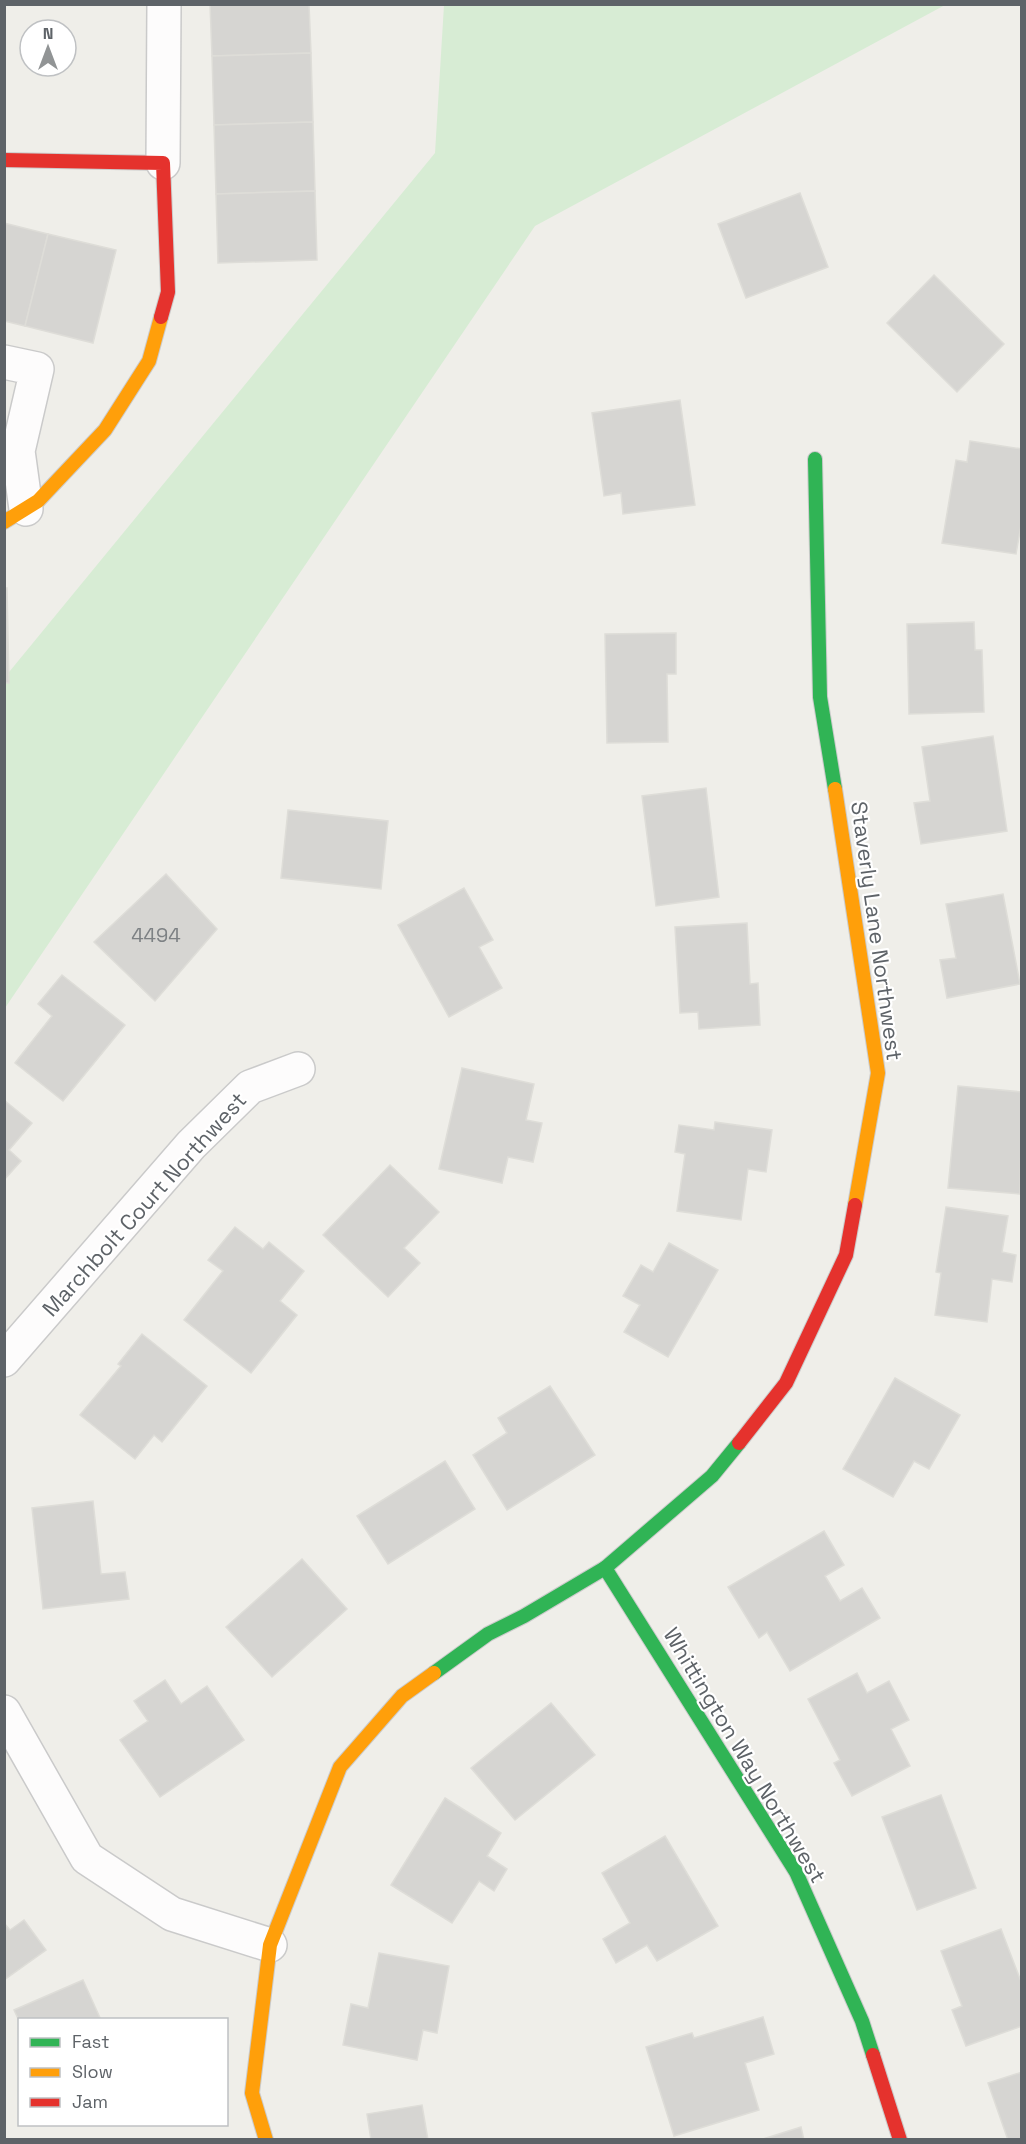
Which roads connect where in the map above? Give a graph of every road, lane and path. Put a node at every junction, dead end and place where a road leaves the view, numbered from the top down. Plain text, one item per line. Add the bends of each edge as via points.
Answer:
1 (164, 4) edge
2 (4, 160) edge
3 (163, 163) junction
4 (4, 362) edge
5 (815, 459) dead end
6 (15, 516) edge
7 (298, 1069) dead end
8 (4, 1360) edge
9 (605, 1568) junction
10 (4, 1712) edge
11 (270, 1945) junction
12 (266, 2139) edge
13 (900, 2139) edge

1 - 3 street
2 - 3 street
3 - 6 street via 168,292 149,361 105,430 38,501
4 - 6 street via 37,369 18,451
5 - 9 street, Staverly Lane Northwest via 820,697 878,1073 846,1255 786,1383 712,1476
7 - 8 street, Marchbolt Court Northwest via 250,1087 199,1137
9 - 11 street, Staverly Lane Northwest via 488,1634 402,1696 339,1767
9 - 13 street, Whittington Way Northwest via 796,1872 862,2021
10 - 11 street via 87,1858 172,1914
11 - 12 street, Staverly Lane Northwest via 252,2093

